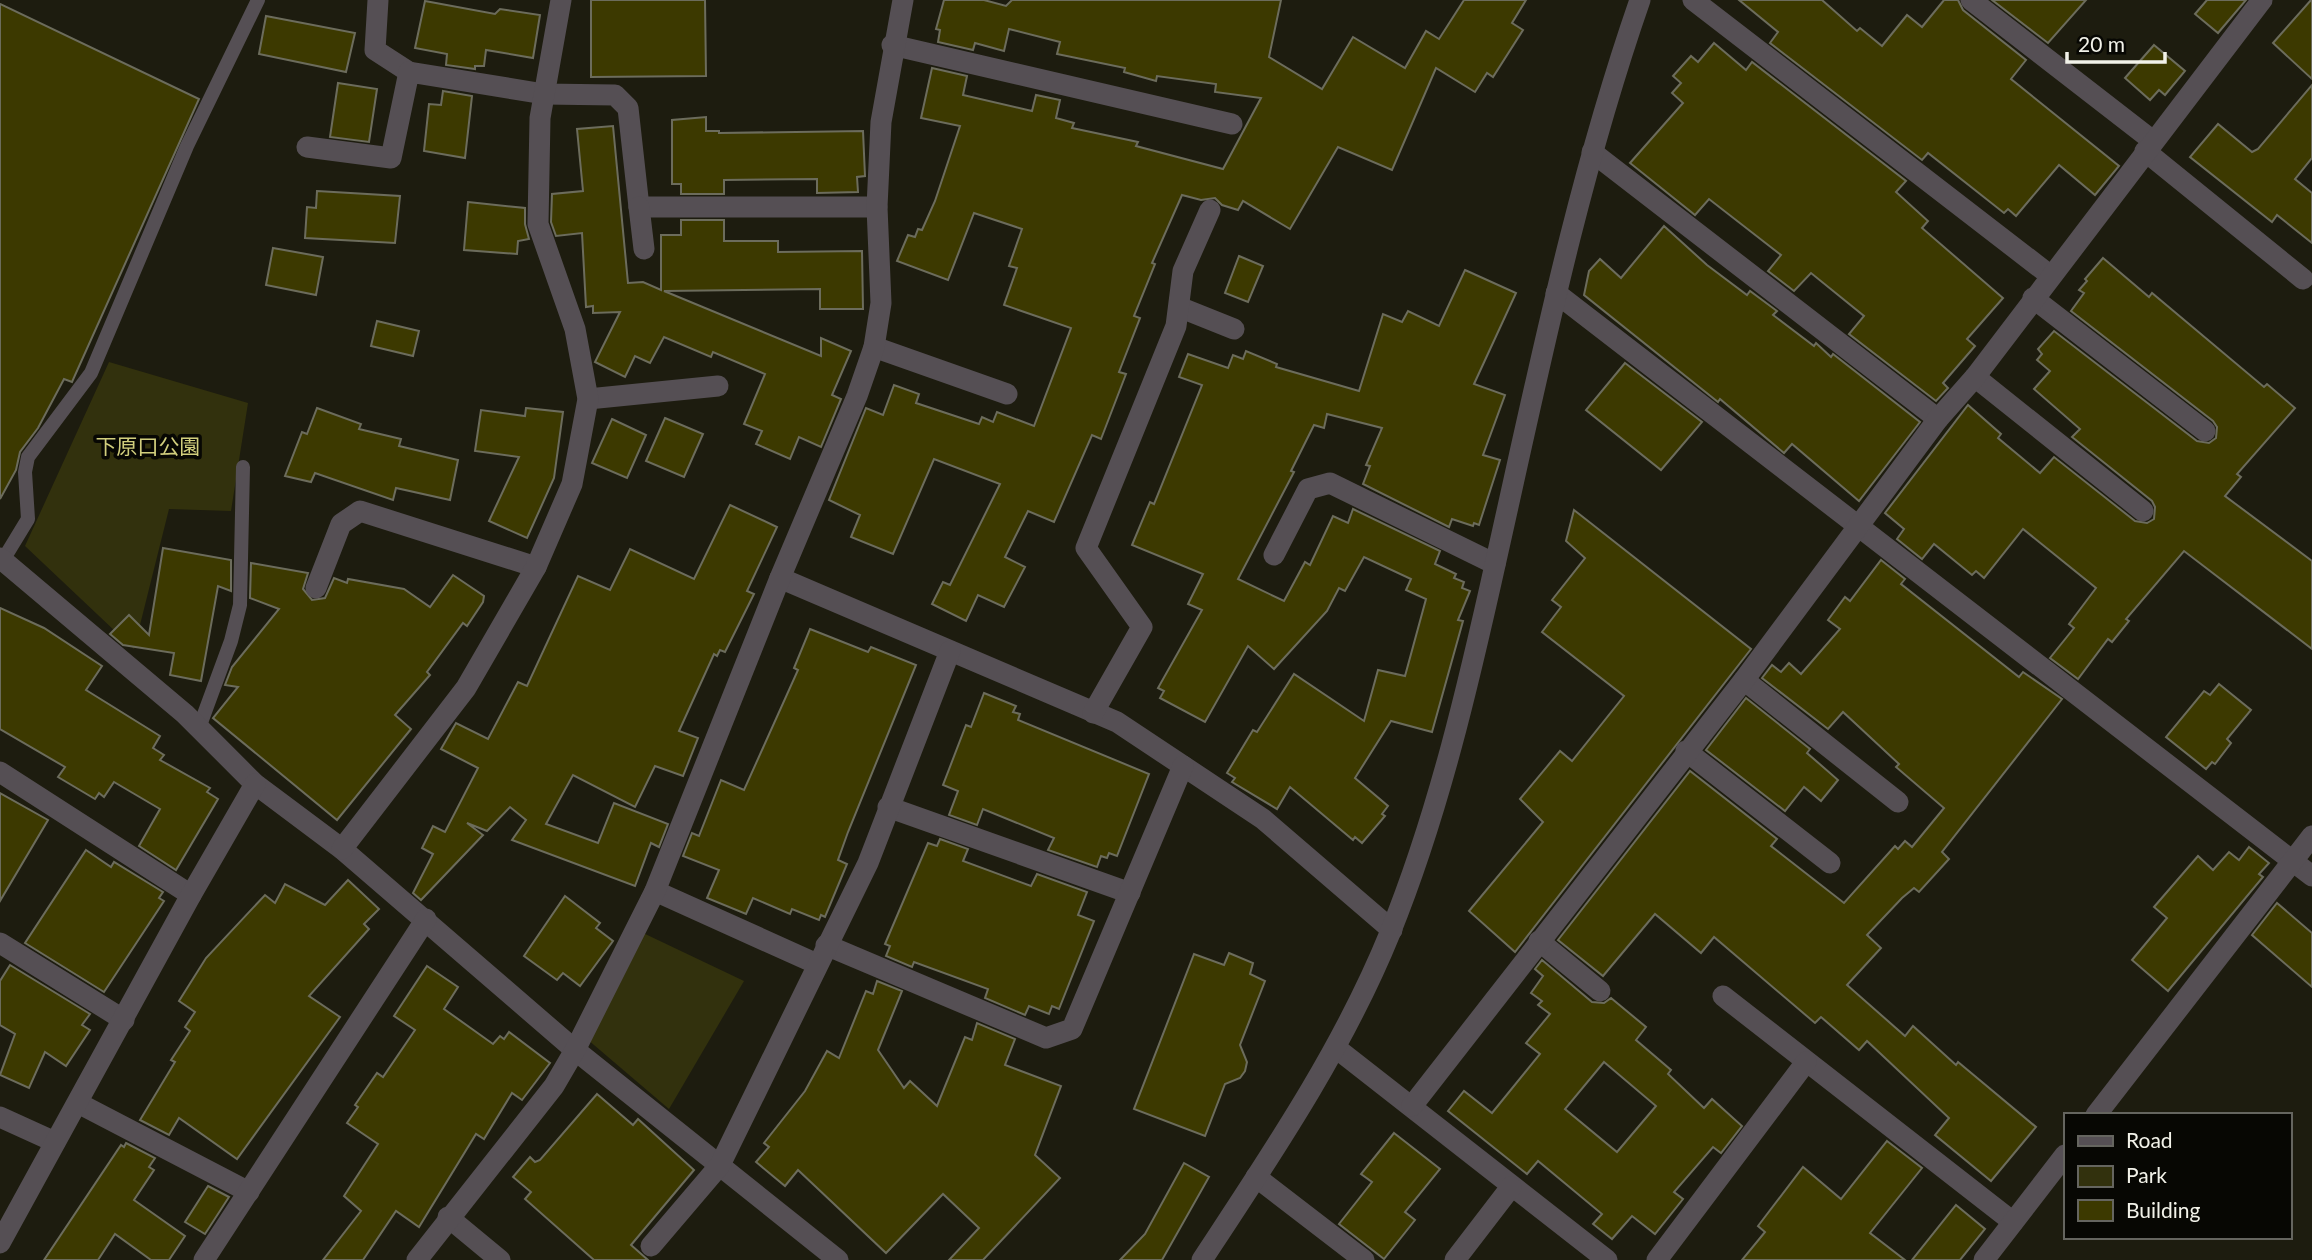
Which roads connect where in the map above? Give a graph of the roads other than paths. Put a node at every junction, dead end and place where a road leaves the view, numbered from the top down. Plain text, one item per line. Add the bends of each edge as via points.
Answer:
1 (258, 0) edge
2 (378, 0) edge
3 (561, 0) edge
4 (903, 0) edge
5 (1640, 0) edge
6 (1693, 0) edge
7 (1971, 0) edge
8 (2262, 0) edge
9 (892, 45) junction
10 (409, 72) junction
11 (544, 94) junction
12 (1232, 124) dead end
13 (2149, 146) junction
14 (307, 147) dead end
15 (1592, 152) junction
16 (639, 207) junction
17 (877, 207) junction
18 (1210, 210) dead end
19 (643, 248) dead end
20 (2051, 276) junction
21 (2303, 279) dead end
22 (1556, 293) junction
23 (2033, 298) junction
24 (1179, 307) junction
25 (1234, 329) dead end
26 (874, 347) junction
27 (1975, 377) junction
28 (718, 386) dead end
29 (1007, 394) dead end
30 (588, 399) junction
31 (1938, 419) junction
32 (2205, 431) dead end
33 (243, 467) dead end
34 (2143, 511) dead end
35 (1860, 526) junction
36 (1274, 555) dead end
37 (2, 559) edge
38 (1495, 564) junction
39 (536, 567) junction
40 (780, 578) junction
41 (316, 588) dead end
42 (950, 651) junction
43 (1744, 680) junction
44 (1093, 713) junction
45 (199, 728) junction
46 (1686, 751) junction
47 (1183, 766) junction
48 (0, 772) edge
49 (255, 784) junction
50 (1898, 802) dead end
51 (888, 807) junction
52 (2312, 836) edge
53 (342, 849) junction
54 (2293, 861) junction
55 (1830, 863) dead end
56 (2312, 876) edge
57 (655, 891) junction
58 (1130, 893) junction
59 (191, 895) junction
60 (426, 919) junction
61 (1392, 930) junction
62 (1539, 941) junction
63 (0, 943) edge
64 (821, 954) junction
65 (1600, 991) dead end
66 (1723, 996) dead end
67 (124, 1020) junction
68 (1336, 1048) junction
69 (575, 1050) junction
70 (1806, 1062) junction
71 (78, 1103) junction
72 (1412, 1106) junction
73 (2098, 1113) edge
74 (0, 1117) edge
75 (55, 1142) junction
76 (2064, 1155) edge
77 (720, 1165) junction
78 (1256, 1177) junction
79 (1511, 1187) junction
80 (249, 1192) junction
81 (448, 1217) junction
82 (2013, 1222) junction
83 (0, 1243) edge
84 (651, 1246) dead end
85 (204, 1260) edge
86 (417, 1260) edge
87 (500, 1260) edge
88 (838, 1260) edge
89 (1202, 1260) edge
90 (1364, 1260) edge
91 (1455, 1260) edge
92 (1607, 1260) edge
93 (1657, 1260) edge
94 (1984, 1260) edge

1 - 37 lane via 187,146 91,373 28,457 28,519
2 - 10 street via 375,50
3 - 11 street
4 - 9 street
5 - 15 street
6 - 20 street
7 - 13 street
8 - 13 street
9 - 12 street
9 - 17 street via 881,122
10 - 11 street
10 - 14 street via 391,158
11 - 16 street via 615,95 628,108
11 - 30 street via 538,224 575,329
13 - 20 street
13 - 21 street
15 - 22 street
15 - 31 street
16 - 17 street
16 - 19 street
17 - 26 street via 881,278
18 - 24 street via 1184,271
20 - 23 street
22 - 35 street
22 - 38 street
23 - 27 street
23 - 32 street
24 - 25 street
24 - 44 street via 1176,326 1086,548 1142,627
26 - 29 street
26 - 40 street
27 - 31 street
27 - 34 street
28 - 30 street
30 - 39 street via 572,484
31 - 35 street
33 - 45 lane via 240,605
35 - 43 street
35 - 54 street
36 - 38 street via 1308,489 1330,483
37 - 45 street
38 - 61 street via 1432,811
39 - 41 street via 360,511 341,524
39 - 53 street via 466,688
40 - 42 street
40 - 57 street
42 - 44 street
42 - 51 street
43 - 46 street
43 - 50 street
44 - 47 street via 1117,722
45 - 49 street
46 - 55 street
46 - 62 street
47 - 58 street
47 - 61 street via 1263,818
48 - 59 street
49 - 53 street
49 - 59 street
51 - 58 street
51 - 64 street via 868,863
52 - 54 street
53 - 60 street
54 - 56 street
54 - 73 street
57 - 64 street
57 - 69 street
58 - 64 street via 1072,1029 1046,1038
59 - 67 street
60 - 69 street
60 - 80 street
61 - 68 street
62 - 65 street
62 - 72 street
63 - 67 street
64 - 77 street
66 - 70 street
67 - 71 street
68 - 72 street
68 - 78 street
69 - 77 street
69 - 81 street via 554,1086
70 - 82 street
70 - 93 street
71 - 75 street
71 - 80 street
72 - 79 street
74 - 75 street
75 - 83 street
76 - 82 street
77 - 84 street
77 - 88 street
78 - 89 street
78 - 90 street
79 - 91 street
79 - 92 street
80 - 85 street
81 - 86 street
81 - 87 street
82 - 94 street

